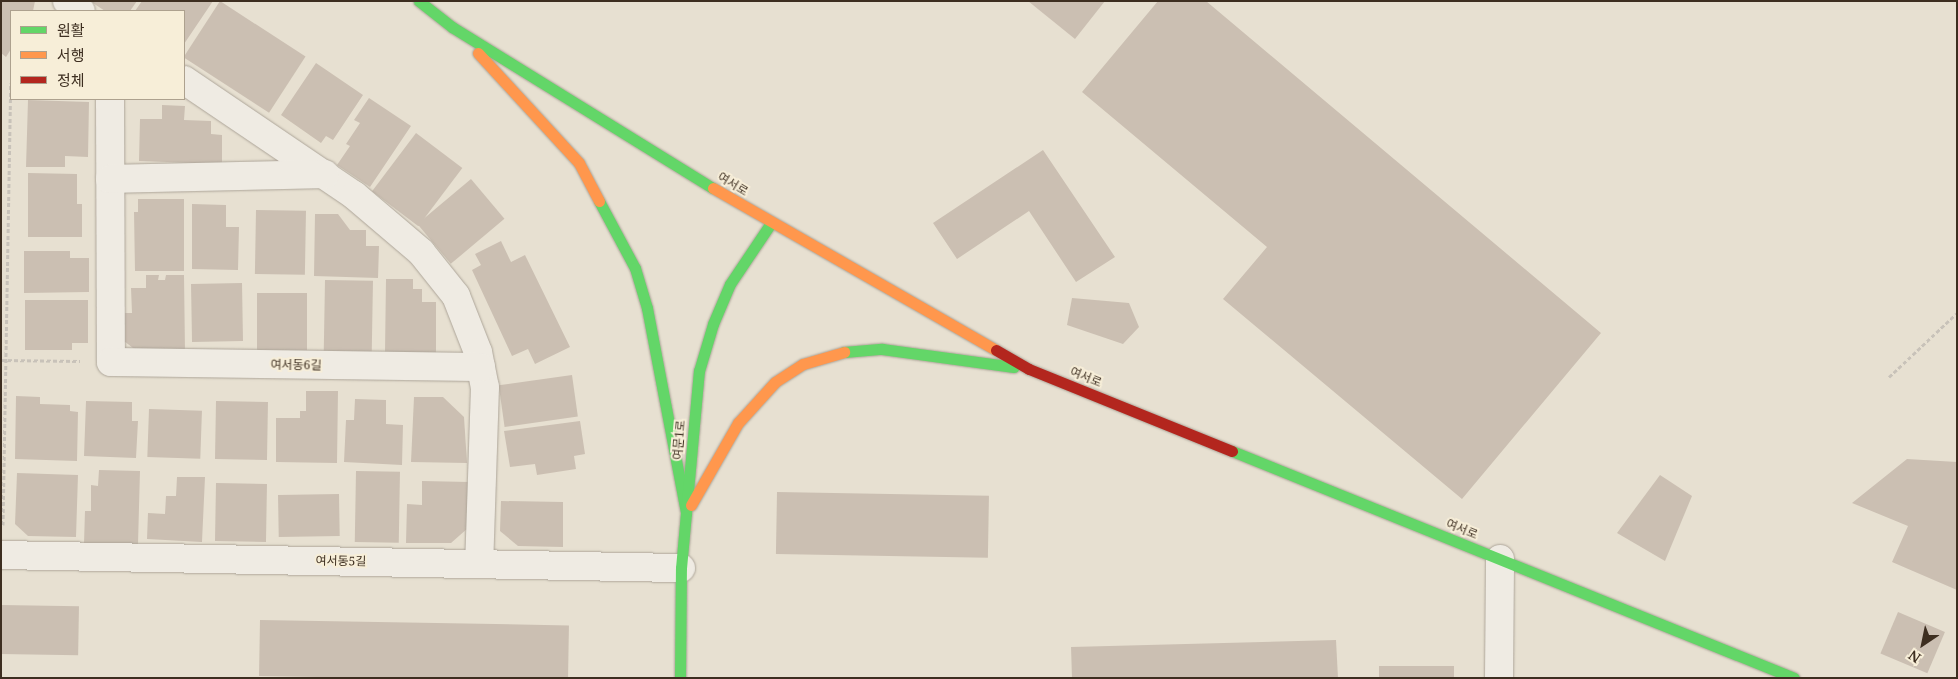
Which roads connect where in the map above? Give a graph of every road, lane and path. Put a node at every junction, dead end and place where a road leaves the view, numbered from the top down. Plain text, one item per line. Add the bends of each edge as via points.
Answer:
1 (67, 1) edge
2 (419, 1) edge
3 (80, 10) edge
4 (452, 27) junction
5 (185, 81) edge
6 (11, 100) edge
7 (110, 100) edge
8 (325, 174) junction
9 (110, 179) junction
10 (771, 223) junction
11 (1957, 313) edge
12 (3, 360) edge
13 (110, 362) junction
14 (481, 367) junction
15 (1029, 369) junction
16 (1889, 377) dead end
17 (686, 513) junction
18 (2, 555) edge
19 (1500, 559) junction
20 (479, 564) junction
21 (681, 568) junction
22 (680, 678) edge
23 (1499, 678) edge
24 (1794, 678) edge

1 - 3 street
2 - 4 street, 여서로
4 - 10 street, 여서로
4 - 17 street via 579,163 619,233 635,268 647,308
5 - 8 street
6 - 12 path
7 - 9 street
8 - 9 street
8 - 14 street via 397,230 443,277 465,317
9 - 13 street
10 - 15 street, 여서로
10 - 17 street, 여문1로 via 730,284 699,370
11 - 16 path
12 - 13 path
12 - 18 path
13 - 14 street, 여서동6길
14 - 20 street via 486,424
15 - 17 street via 882,349 841,352 803,364 769,388 738,423
15 - 19 street, 여서로
17 - 21 street, 여문1로
18 - 20 street, 여서동5길
19 - 23 street
19 - 24 street, 여서로
20 - 21 street, 여서동5길
21 - 22 street, 여문1로

